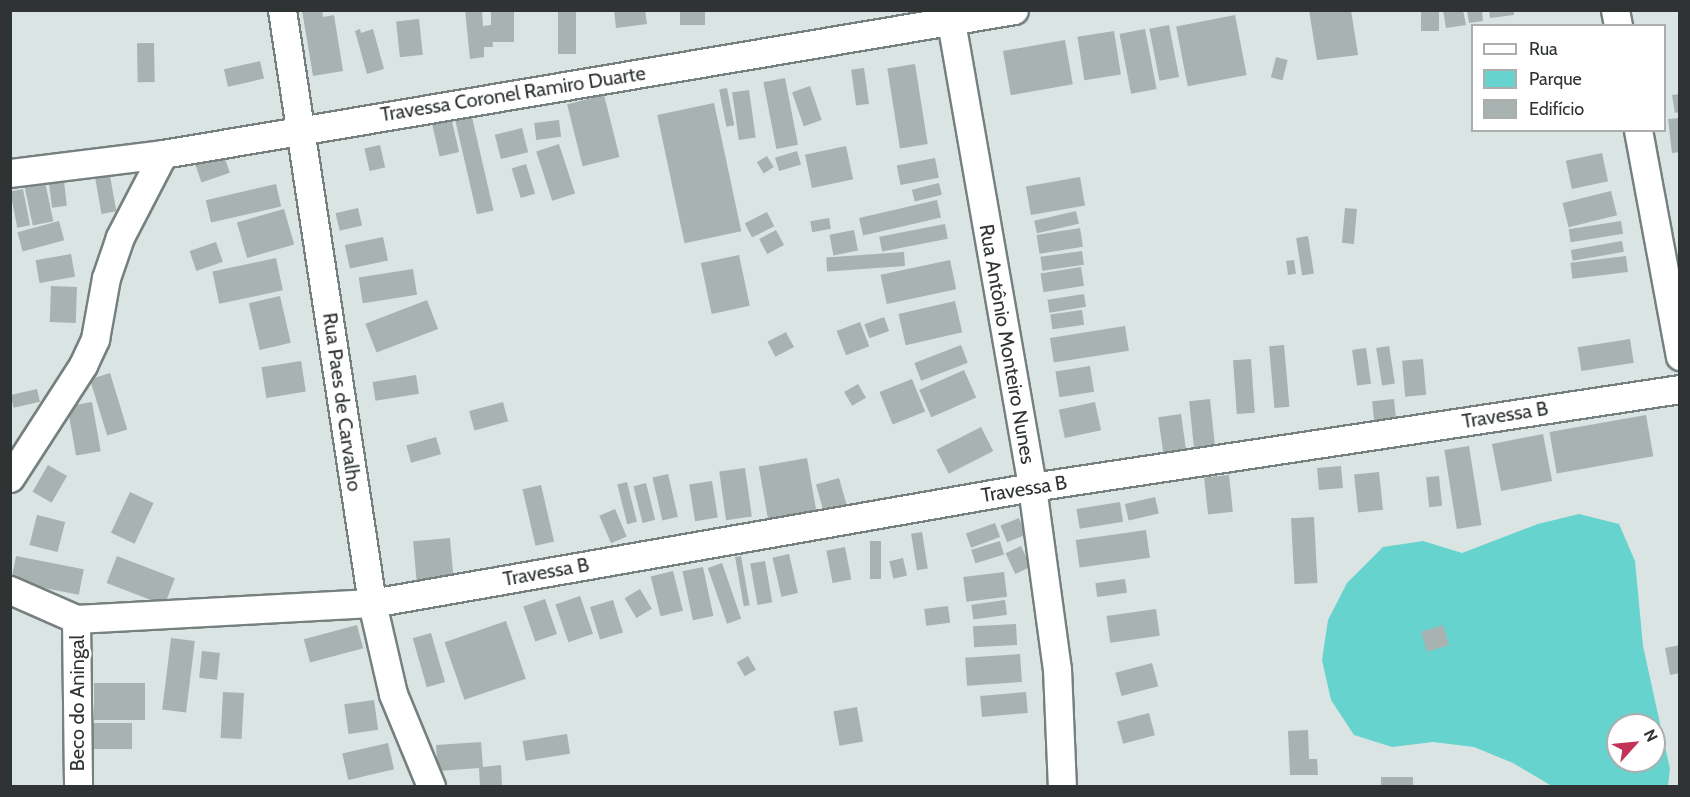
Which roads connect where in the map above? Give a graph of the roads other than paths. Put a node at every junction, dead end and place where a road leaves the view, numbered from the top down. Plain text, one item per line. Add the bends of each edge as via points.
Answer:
1 (282, 10) edge
2 (1014, 10) edge
3 (950, 16) edge
4 (301, 129) junction
5 (1638, 132) edge
6 (164, 154) junction
7 (10, 173) edge
8 (1680, 356) edge
9 (1680, 389) edge
10 (10, 478) edge
11 (1032, 487) junction
12 (10, 590) edge
13 (372, 603) junction
14 (76, 619) junction
15 (78, 786) edge
16 (431, 786) edge
17 (1062, 786) edge

1 - 4 street, Rua Paes de Carvalho
2 - 3 street, Travessa Coronel Ramiro Duarte
3 - 4 street, Travessa Coronel Ramiro Duarte
3 - 11 street, Rua Antônio Monteiro Nunes
4 - 6 street, Travessa Coronel Ramiro Duarte
4 - 13 street, Rua Paes de Carvalho
5 - 8 street
6 - 7 street, Travessa Coronel Ramiro Duarte
6 - 10 street via 120,237 106,278 95,339 83,365
9 - 11 street, Travessa B
11 - 13 street, Travessa B
11 - 17 street, Rua Antônio Monteiro Nunes via 1057,669
12 - 14 street, Beco do Aningal
13 - 14 street, Travessa B
13 - 16 street, Rua Paes de Carvalho via 393,694
14 - 15 street, Beco do Aningal

